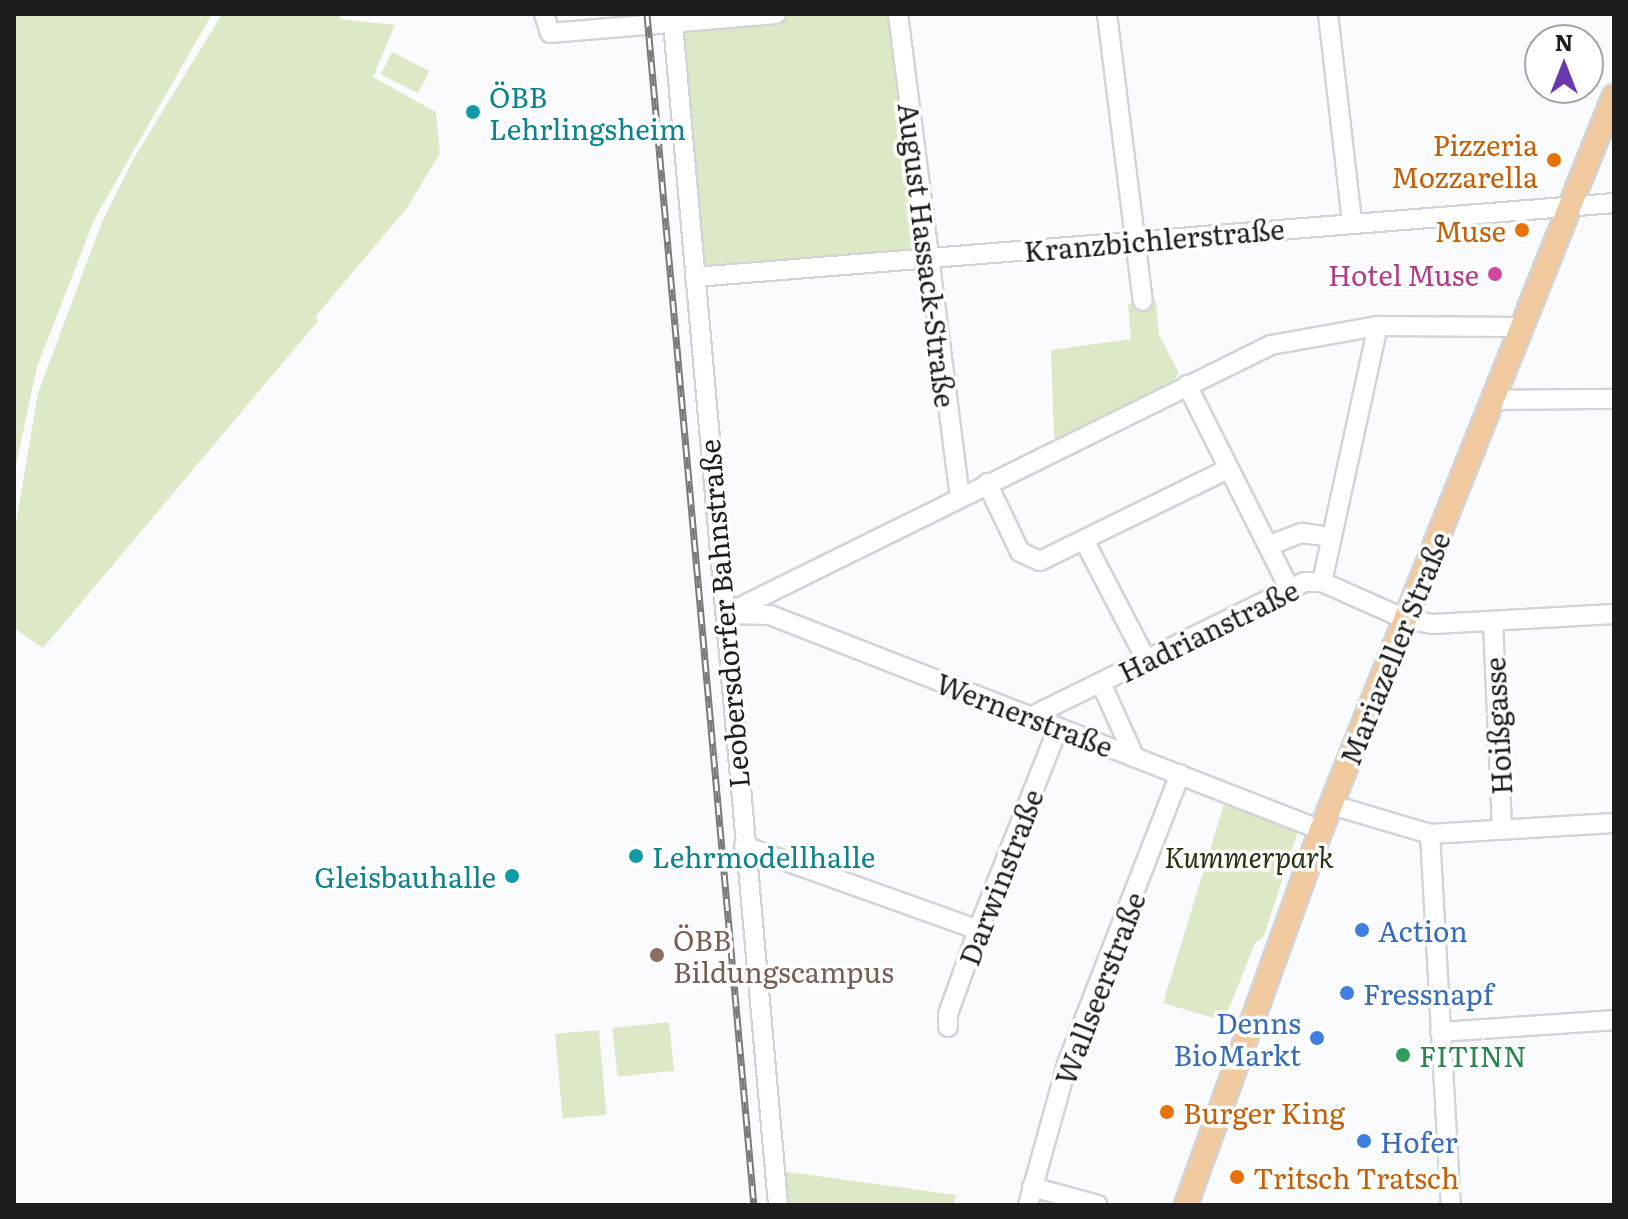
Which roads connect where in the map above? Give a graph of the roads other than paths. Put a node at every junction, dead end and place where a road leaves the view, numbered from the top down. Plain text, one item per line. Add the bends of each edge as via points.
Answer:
1 (544, 14) edge
2 (776, 14) edge
3 (898, 14) edge
4 (1107, 14) edge
5 (1328, 14) edge
6 (673, 23) junction
7 (1614, 96) edge
8 (1614, 203) edge
9 (1570, 206) junction
10 (1352, 223) junction
11 (1136, 241) junction
12 (927, 258) junction
13 (695, 277) junction
14 (1143, 301) dead end
15 (1378, 326) junction
16 (1521, 327) junction
17 (1187, 385) junction
18 (1614, 399) edge
19 (1492, 400) junction
20 (1228, 469) junction
21 (987, 483) junction
22 (960, 497) junction
23 (1332, 537) junction
24 (1085, 542) junction
25 (1270, 545) junction
26 (1322, 582) junction
27 (1288, 586) junction
28 (726, 614) junction
29 (1614, 614) edge
30 (1405, 619) junction
31 (1493, 622) junction
32 (1146, 659) junction
33 (1101, 683) junction
34 (1030, 717) junction
35 (1058, 728) junction
36 (1133, 754) junction
37 (1180, 774) junction
38 (1332, 805) junction
39 (1614, 823) edge
40 (1502, 829) junction
41 (1321, 830) junction
42 (1430, 834) junction
43 (744, 846) junction
44 (978, 930) junction
45 (1614, 1020) edge
46 (948, 1027) dead end
47 (1440, 1032) junction
48 (1030, 1196) edge
49 (778, 1205) edge
50 (1098, 1205) edge
51 (1186, 1205) edge
52 (1451, 1205) edge

1 - 6 street via 550,33
2 - 6 street
3 - 12 street, August Hassack-Straße
4 - 11 street
5 - 10 street
6 - 13 street, Leobersdorfer Bahnstraße
7 - 9 main road, Mariazeller Straße
8 - 9 street, Kranzbichlerstraße
9 - 10 street, Kranzbichlerstraße
9 - 16 main road, Mariazeller Straße
10 - 11 street, Kranzbichlerstraße
11 - 12 street, Kranzbichlerstraße
11 - 14 street
12 - 13 street, Kranzbichlerstraße
12 - 22 street, August Hassack-Straße
13 - 28 street, Leobersdorfer Bahnstraße
15 - 16 street
15 - 17 street via 1271,345
15 - 23 street
16 - 19 main road, Mariazeller Straße
17 - 20 street
17 - 21 street
18 - 19 street
19 - 30 main road, Mariazeller Straße
20 - 24 street
20 - 25 street
21 - 22 street
21 - 24 street via 1020,552 1030,559 1040,561
22 - 28 street
23 - 25 street, Hadrianstraße via 1302,533
23 - 26 street
24 - 32 street
25 - 27 street
26 - 27 street, Hadrianstraße
26 - 30 street, Hadrianstraße
27 - 32 street, Hadrianstraße
28 - 34 street, Wernerstraße via 770,615
28 - 43 street, Leobersdorfer Bahnstraße
29 - 31 street, Hadrianstraße
30 - 31 street, Hadrianstraße via 1434,624
30 - 38 main road, Mariazeller Straße
31 - 40 street, Hoißgasse
32 - 33 street, Hadrianstraße
33 - 34 street, Hadrianstraße
33 - 36 street, Hadrianstraße
34 - 35 street, Wernerstraße
35 - 36 street, Wernerstraße
35 - 44 street, Darwinstraße
36 - 37 street, Wernerstraße
37 - 41 street, Wernerstraße
37 - 48 street, Wallseerstraße via 1067,1064
38 - 41 main road, Mariazeller Straße
38 - 42 street
39 - 40 street
40 - 42 street
41 - 51 main road, Mariazeller Straße
42 - 47 street
43 - 44 street
43 - 49 street, Leobersdorfer Bahnstraße
44 - 46 street, Darwinstraße
45 - 47 street
47 - 52 street
48 - 50 street

